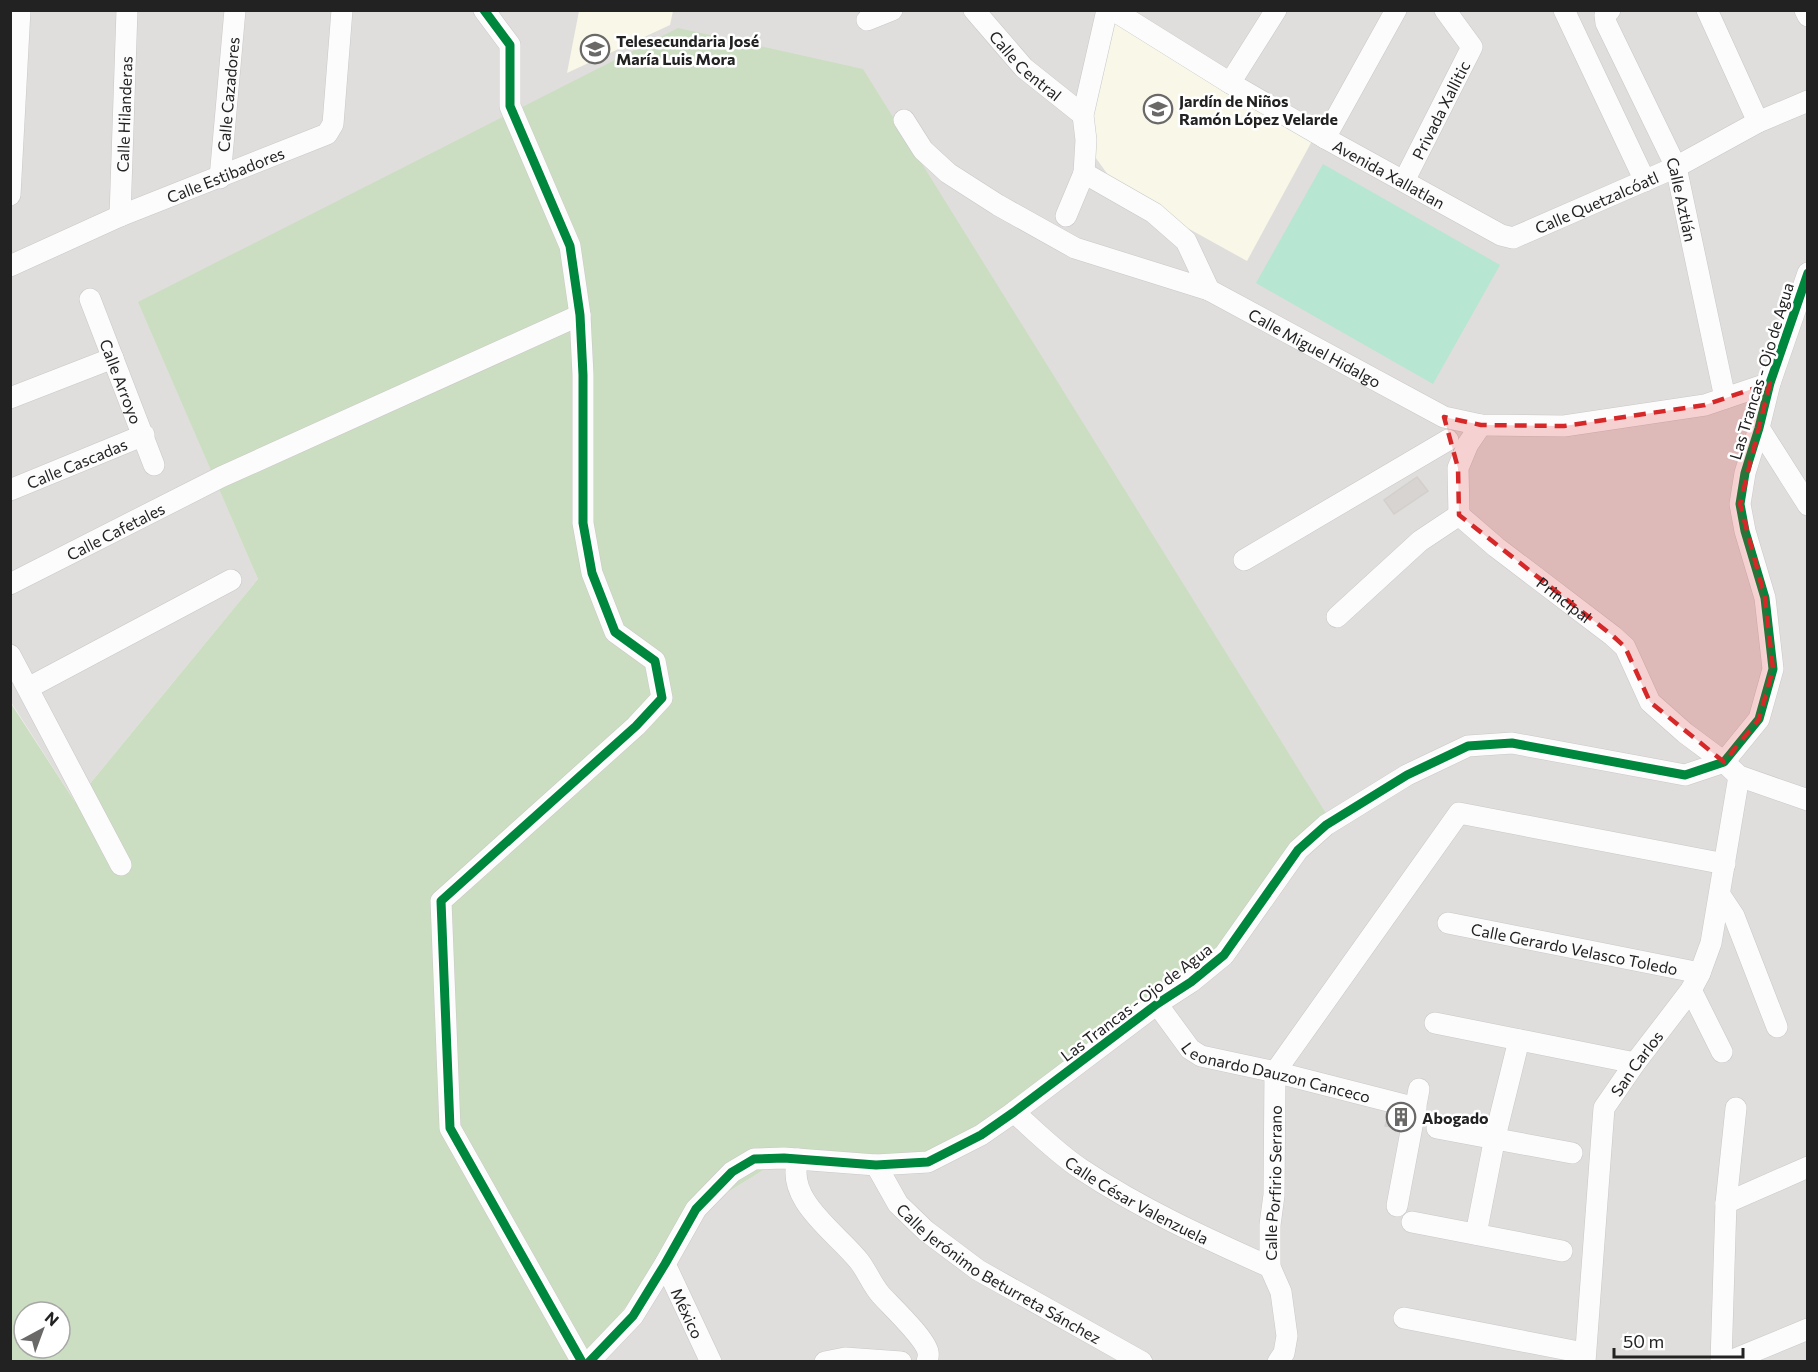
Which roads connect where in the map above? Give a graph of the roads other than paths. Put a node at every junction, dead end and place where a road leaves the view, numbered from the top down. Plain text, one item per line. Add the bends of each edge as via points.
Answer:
1 (20, 10) edge
2 (127, 10) edge
3 (235, 10) edge
4 (342, 10) edge
5 (484, 10) edge
6 (892, 10) edge
7 (974, 10) edge
8 (1107, 10) edge
9 (1113, 10) edge
10 (1276, 10) edge
11 (1396, 10) edge
12 (1444, 10) edge
13 (1564, 10) edge
14 (1707, 10) edge
15 (1805, 10) edge
16 (1607, 13) edge
17 (1808, 16) edge
18 (867, 20) dead end
19 (1230, 83) junction
20 (1808, 101) edge
21 (1083, 115) junction
22 (904, 120) dead end
23 (1758, 122) junction
24 (1325, 138) junction
25 (1676, 166) junction
26 (1084, 173) junction
27 (220, 178) junction
28 (1404, 181) junction
29 (1645, 181) junction
30 (10, 195) edge
31 (120, 216) junction
32 (1066, 216) dead end
33 (1514, 238) joint
34 (10, 266) edge
35 (1808, 273) edge
36 (1209, 290) junction
37 (90, 299) dead end
38 (580, 315) junction
39 (113, 358) junction
40 (1770, 383) junction
41 (10, 398) edge
42 (1725, 398) junction
43 (1444, 417) junction
44 (1481, 425) junction
45 (1759, 428) junction
46 (144, 435) junction
47 (1448, 440) junction
48 (154, 465) dead end
49 (1458, 468) junction
50 (10, 490) edge
51 (1808, 505) edge
52 (1459, 515) junction
53 (1244, 560) dead end
54 (231, 580) dead end
55 (10, 584) edge
56 (1337, 617) dead end
57 (10, 655) edge
58 (28, 688) junction
59 (1724, 762) junction
60 (1740, 776) junction
61 (1808, 800) edge
62 (1725, 864) junction
63 (121, 865) dead end
64 (1720, 896) junction
65 (1448, 923) dead end
66 (1696, 982) junction
67 (1157, 1004) junction
68 (1435, 1023) dead end
69 (1777, 1027) dead end
70 (1519, 1040) junction
71 (1722, 1052) dead end
72 (1635, 1063) junction
73 (1275, 1072) junction
74 (1736, 1108) dead end
75 (1014, 1113) junction
76 (1437, 1128) dead end
77 (1495, 1137) junction
78 (1572, 1153) dead end
79 (798, 1159) junction
80 (876, 1165) junction
81 (1808, 1167) edge
82 (1726, 1203) junction
83 (1397, 1206) dead end
84 (1412, 1222) dead end
85 (1476, 1234) junction
86 (1562, 1251) dead end
87 (665, 1264) junction
88 (1270, 1268) junction
89 (1404, 1318) dead end
90 (1808, 1329) edge
91 (1584, 1357) edge
92 (582, 1362) edge
93 (589, 1362) edge
94 (711, 1362) edge
95 (825, 1362) edge
96 (900, 1362) edge
97 (927, 1362) edge
98 (1142, 1362) edge
99 (1278, 1362) edge
100 (1721, 1362) edge
101 (1728, 1362) edge

1 - 30 street
2 - 31 street, Calle Hilanderas
3 - 27 street, Calle Cazadores
4 - 27 street, Calle Estibadores via 333,124 327,134
5 - 38 street via 510,45 510,106 570,246
6 - 18 street
7 - 21 street, Calle Central via 1024,68
8 - 21 street
9 - 19 street, Avenida Xallatlan
10 - 19 street
11 - 24 street
12 - 28 street, Privada Xallitic via 1472,47
13 - 29 street
14 - 23 street
15 - 17 street
16 - 25 street, Calle Aztlán via 1606,23
19 - 24 street, Avenida Xallatlan
20 - 23 street, Calle Quetzalcóatl
21 - 26 street
22 - 36 street, Calle Miguel Hidalgo via 923,150 998,205 1076,248
23 - 25 street, Calle Quetzalcóatl
24 - 28 street, Avenida Xallatlan
25 - 29 street, Calle Quetzalcóatl
25 - 42 street, Calle Aztlán
26 - 32 street
26 - 36 street via 1154,213 1186,241
27 - 31 street, Calle Estibadores
28 - 33 street, Avenida Xallatlan via 1501,235
29 - 33 street, Calle Quetzalcóatl
31 - 34 street, Calle Estibadores
35 - 40 street, Las Trancas - Ojo de Agua
36 - 43 street, Calle Miguel Hidalgo
37 - 39 street, Calle Arroyo
38 - 55 street, Calle Cafetales via 221,477
38 - 92 street via 583,523 592,573 615,632 655,661 662,698 636,726 441,901 450,1128
39 - 41 street
39 - 46 street, Calle Arroyo
40 - 42 street, Calle Miguel Hidalgo
40 - 45 street, Las Trancas - Ojo de Agua
42 - 44 street, Calle Miguel Hidalgo via 1705,405 1564,426
43 - 44 street, Calle Miguel Hidalgo
43 - 47 street
44 - 49 street
45 - 51 street
45 - 59 street, Las Trancas - Ojo de Agua via 1740,504 1765,598 1773,669 1759,719
46 - 48 street, Calle Arroyo
46 - 50 street, Calle Cascadas
47 - 49 street
47 - 53 street
49 - 52 street
52 - 56 street via 1420,541
52 - 59 street, Principal via 1496,548 1613,636 1624,647 1650,702
54 - 58 street
57 - 58 street
58 - 63 street
59 - 60 street, Principal
59 - 67 street, Las Trancas - Ojo de Agua via 1685,776 1512,743 1468,746 1407,775 1326,825 1298,850 1224,955
60 - 61 street
60 - 62 street, San Carlos
62 - 64 street, San Carlos
62 - 73 street via 1459,813
64 - 66 street, San Carlos via 1711,943
64 - 69 street via 1734,916
65 - 66 street, Calle Gerardo Velasco Toledo
66 - 71 street
66 - 72 street, San Carlos
67 - 73 street, Leonardo Dauzon Canceco via 1190,1049 1201,1056
67 - 75 street, Las Trancas - Ojo de Agua
68 - 70 street
70 - 72 street
70 - 77 street
72 - 91 street, San Carlos via 1604,1108
73 - 83 street, Leonardo Dauzon Canceco via 1417,1098
73 - 88 street, Calle Porfirio Serrano
74 - 82 street
75 - 80 street, Las Trancas - Ojo de Agua via 928,1162
75 - 88 street, Calle César Valenzuela via 1080,1168 1125,1196
76 - 77 street
77 - 78 street
77 - 85 street
79 - 80 street, Las Trancas - Ojo de Agua
79 - 87 street, Las Trancas - Ojo de Agua via 754,1160 732,1172 696,1209
79 - 97 street via 795,1170 800,1192 920,1337 928,1352
80 - 98 street, Calle Jerónimo Beturreta Sánchez via 898,1204 978,1270
81 - 82 street
82 - 100 street
84 - 85 street
85 - 86 street
87 - 93 street, Las Trancas - Ojo de Agua via 633,1316
87 - 94 street, México
88 - 99 street, Calle Porfirio Serrano via 1281,1292 1287,1336
89 - 91 street
90 - 101 street
95 - 96 street via 845,1358

